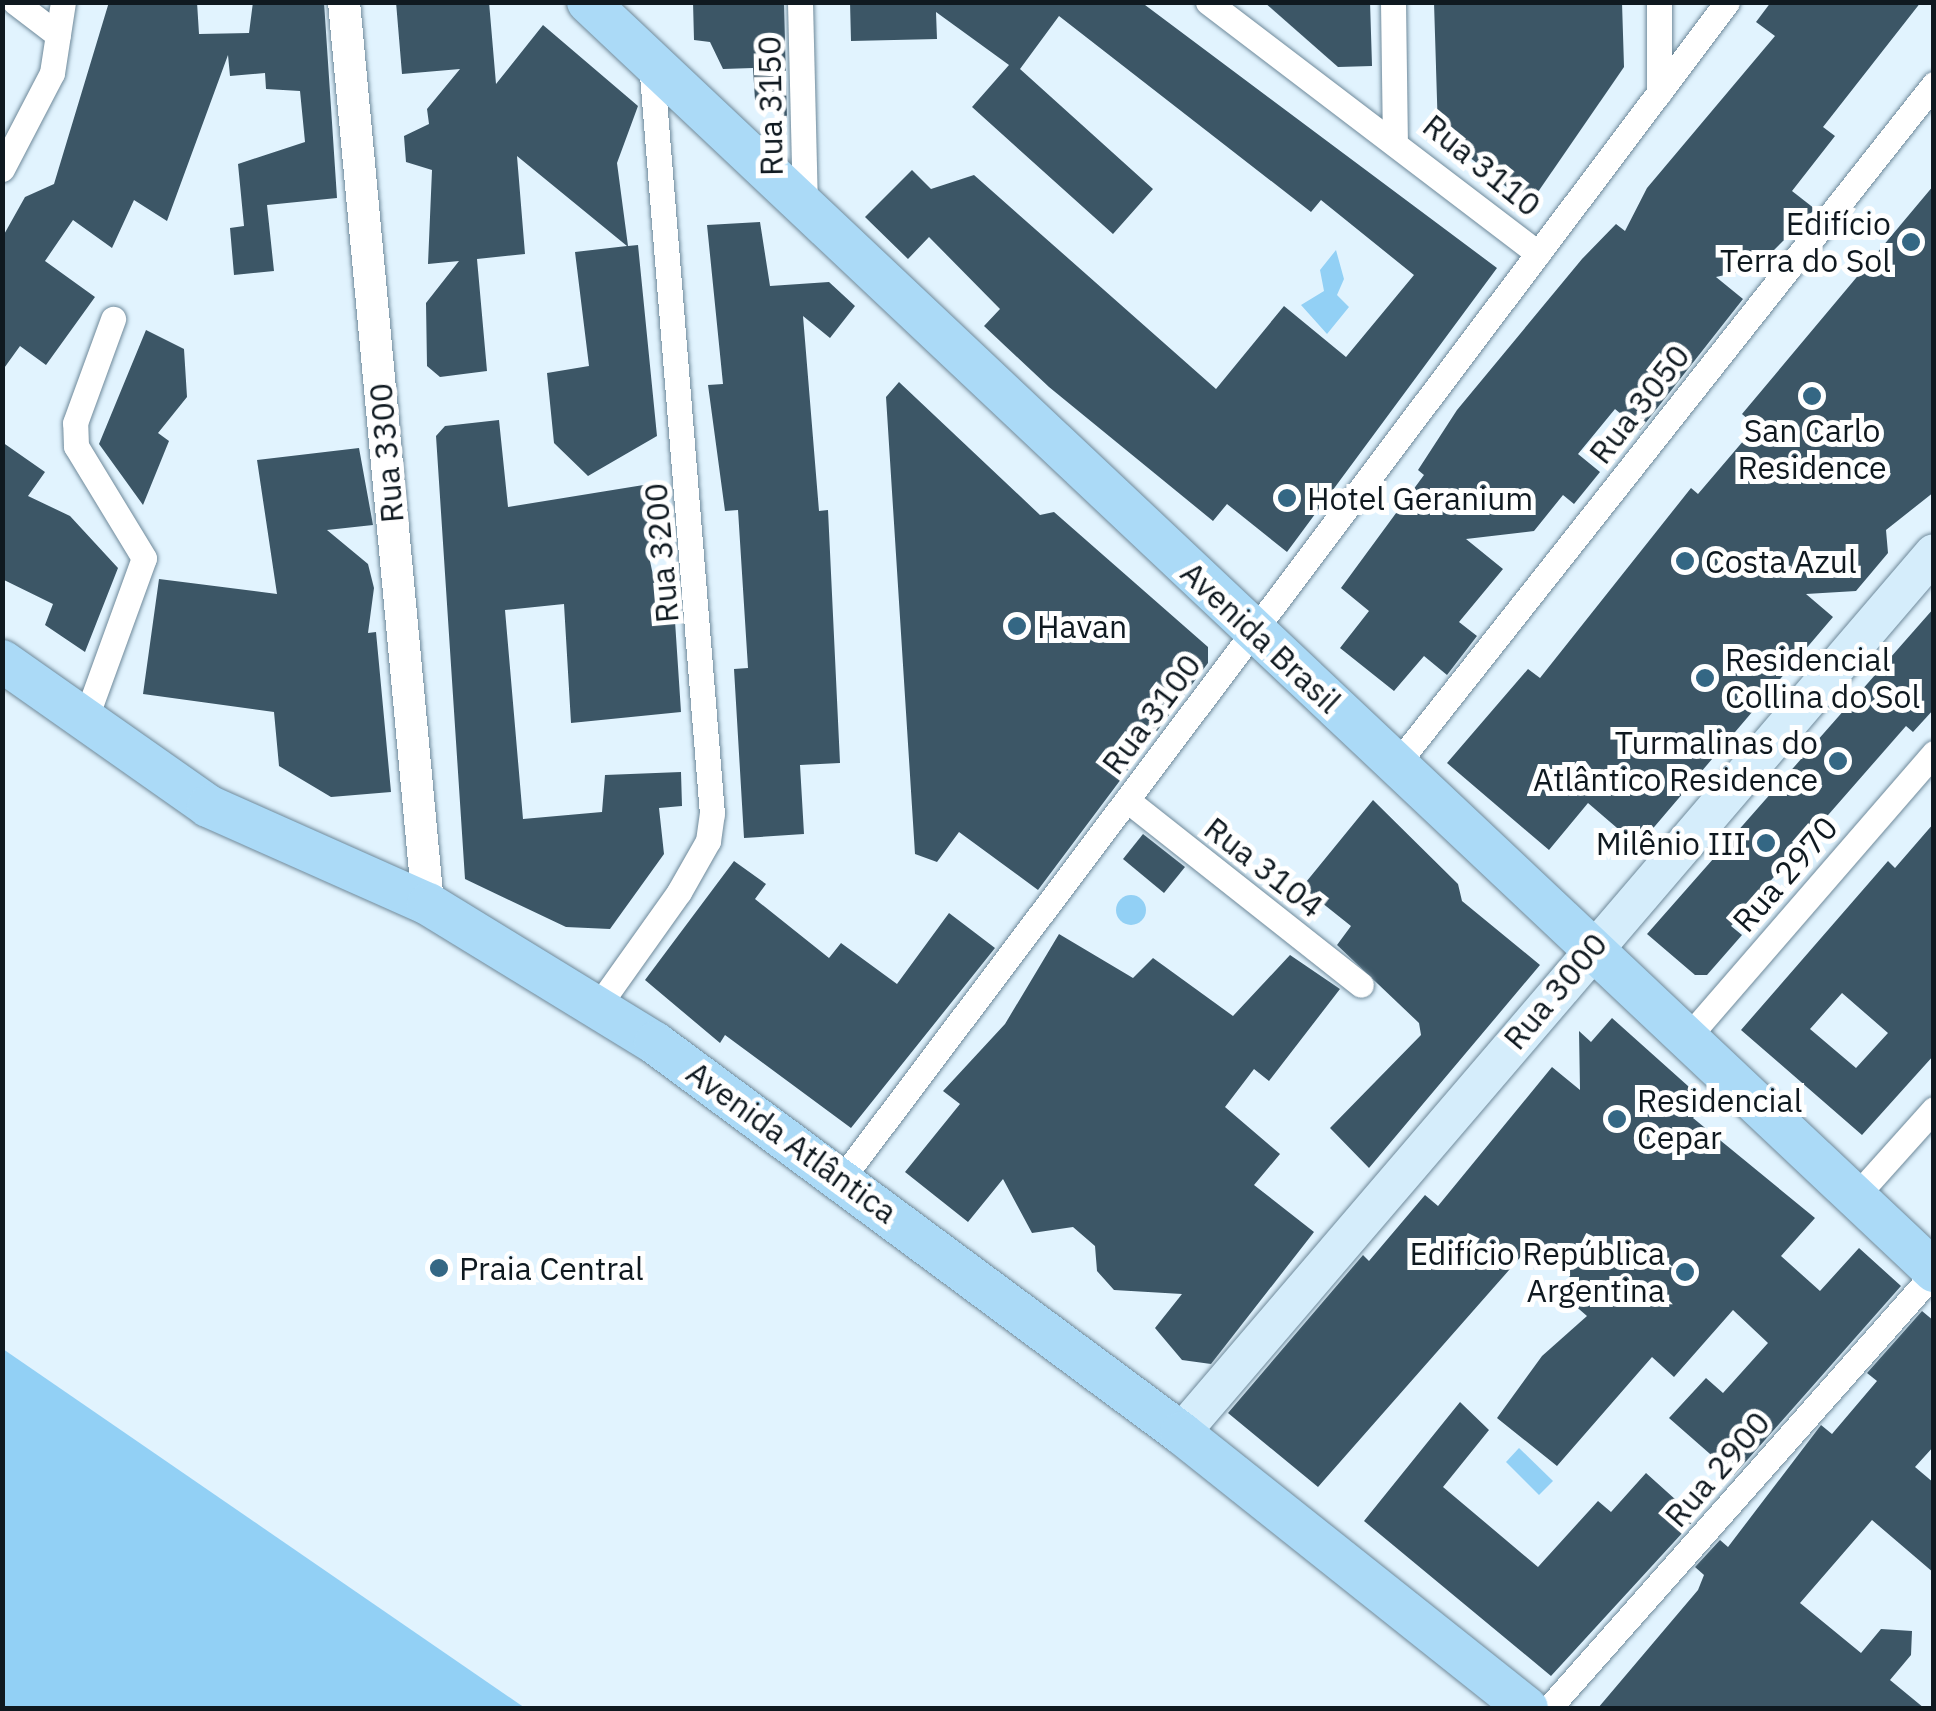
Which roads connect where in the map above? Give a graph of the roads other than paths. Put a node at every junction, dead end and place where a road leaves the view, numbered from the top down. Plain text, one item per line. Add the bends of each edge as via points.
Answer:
1 (14, 2) edge
2 (63, 2) edge
3 (344, 2) edge
4 (588, 2) edge
5 (800, 2) edge
6 (1208, 2) edge
7 (1393, 2) edge
8 (1658, 2) edge
9 (1727, 2) edge
10 (58, 35) junction
11 (651, 62) junction
12 (1934, 84) edge
13 (1659, 93) junction
14 (1395, 137) junction
15 (2, 169) edge
16 (805, 207) junction
17 (1538, 254) junction
18 (113, 320) dead end
19 (1934, 553) edge
20 (1254, 631) junction
21 (2, 661) edge
22 (85, 720) junction
23 (1934, 753) edge
24 (1396, 764) junction
25 (1127, 800) junction
26 (428, 904) junction
27 (1591, 948) junction
28 (1361, 985) dead end
29 (598, 1006) junction
30 (1686, 1038) junction
31 (1934, 1110) edge
32 (844, 1177) junction
33 (1855, 1197) junction
34 (1934, 1272) edge
35 (1181, 1433) junction
36 (1527, 1708) edge
37 (1548, 1708) edge

1 - 10 street
2 - 10 street
3 - 26 street, Rua 3300
4 - 11 main road, Avenida Brasil
5 - 16 street, Rua 3150
6 - 14 street
7 - 14 street, Rua 3110
8 - 13 street
9 - 13 street, Rua 3100
10 - 15 street via 52,73
11 - 16 main road, Avenida Brasil
11 - 29 street, Rua 3200 via 712,814 679,892
12 - 24 street, Rua 3050
13 - 17 street, Rua 3100
14 - 17 street, Rua 3110
16 - 20 main road, Avenida Brasil
17 - 20 street, Rua 3100
18 - 22 street via 75,423 76,446 144,558
19 - 27 main road, Rua 3000
20 - 24 main road, Avenida Brasil
20 - 25 street, Rua 3100
21 - 22 main road, Avenida Atlântica
22 - 26 main road, Avenida Atlântica via 242,824
23 - 30 street, Rua 2970
24 - 27 main road, Avenida Brasil
25 - 28 street, Rua 3104
25 - 32 street, Rua 3100
26 - 29 main road, Avenida Atlântica
27 - 30 main road, Avenida Brasil
27 - 35 main road, Rua 3000
29 - 32 main road, Avenida Atlântica
30 - 33 main road, Avenida Brasil
31 - 33 street
32 - 35 main road, Avenida Atlântica
33 - 34 main road, Avenida Brasil
34 - 37 street, Rua 2900
35 - 36 main road, Avenida Atlântica

